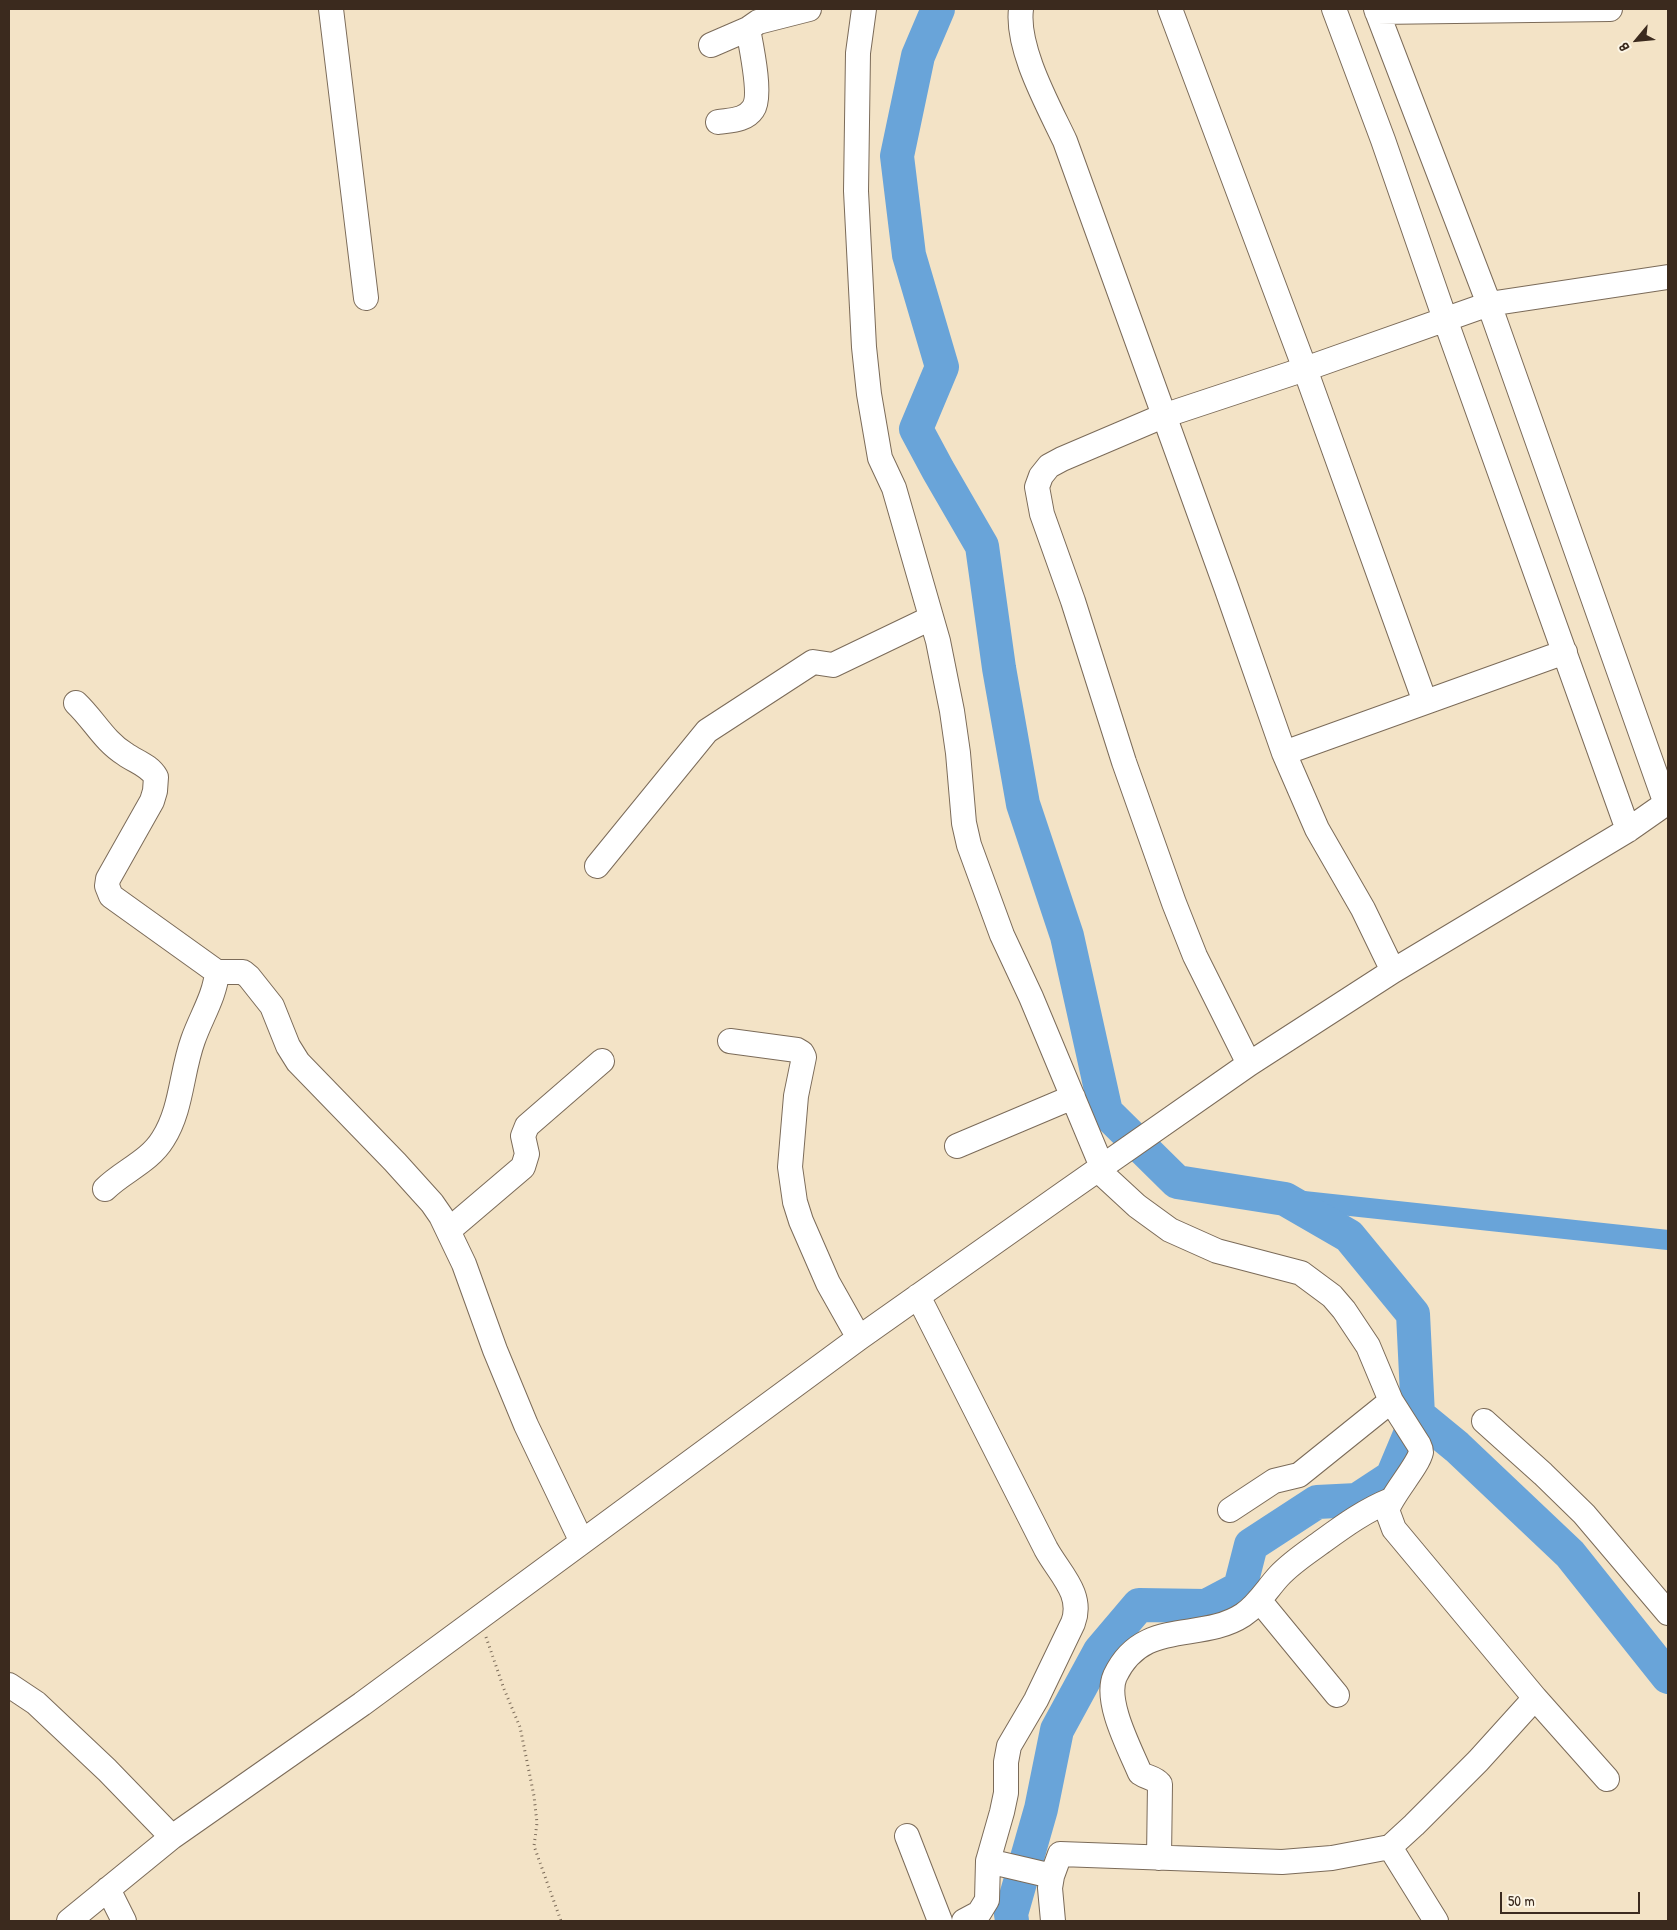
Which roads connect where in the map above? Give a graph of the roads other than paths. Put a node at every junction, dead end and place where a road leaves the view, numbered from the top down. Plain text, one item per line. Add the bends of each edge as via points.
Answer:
1 (331, 9) edge
2 (809, 9) edge
3 (864, 9) edge
4 (1020, 9) edge
5 (1170, 9) edge
6 (1334, 9) edge
7 (1610, 9) edge
8 (1508, 10) edge
9 (1377, 11) edge
10 (748, 29) junction
11 (711, 45) dead end
12 (718, 122) dead end
13 (1666, 283) edge
14 (366, 298) dead end
15 (1489, 304) junction
16 (1445, 319) junction
17 (1305, 369) junction
18 (1163, 416) junction
19 (931, 618) junction
20 (1565, 652) junction
21 (1425, 702) junction
22 (76, 703) dead end
23 (1284, 753) junction
24 (1667, 803) edge
25 (1628, 830) junction
26 (597, 866) dead end
27 (1393, 971) junction
28 (217, 972) junction
29 (730, 1041) dead end
30 (602, 1061) dead end
31 (1250, 1064) junction
32 (1073, 1097) junction
33 (957, 1146) dead end
34 (1103, 1167) junction
35 (105, 1189) dead end
36 (449, 1230) junction
37 (918, 1296) junction
38 (859, 1338) junction
39 (1397, 1411) junction
40 (1484, 1421) dead end
41 (1391, 1500) junction
42 (1230, 1510) dead end
43 (581, 1540) junction
44 (1259, 1600) junction
45 (1668, 1614) edge
46 (9, 1685) edge
47 (1337, 1694) dead end
48 (1535, 1698) junction
49 (1607, 1779) dead end
50 (907, 1836) dead end
51 (172, 1837) junction
52 (1390, 1847) junction
53 (1159, 1858) junction
54 (993, 1862) junction
55 (1043, 1874) junction
56 (108, 1889) junction
57 (967, 1920) edge
58 (70, 1921) edge
59 (124, 1921) edge
60 (940, 1921) edge
61 (1053, 1921) edge
62 (1436, 1921) edge

1 - 14 street
2 - 10 street via 758,22
3 - 19 street via 858,53 856,191 868,394 880,458 894,488
4 - 18 street via 1021,31 1034,73 1064,142
5 - 17 street
6 - 16 street
7 - 8 street
8 - 9 street
9 - 15 street
10 - 11 street
10 - 12 street via 756,104 742,118
13 - 15 street
15 - 16 street
15 - 24 street
16 - 17 street
16 - 20 street
17 - 18 street
17 - 21 street
18 - 23 street
18 - 31 street via 1049,466 1037,487 1038,500 1174,903 1195,956
19 - 26 street via 833,665 813,662 707,731
19 - 32 street via 946,675 969,845 1002,935
20 - 21 street
20 - 25 street
21 - 23 street
22 - 28 street via 109,742 148,767 156,777 152,801 108,879 108,891 114,900
23 - 27 street via 1317,829 1364,909
24 - 25 street
25 - 27 street
27 - 31 street
28 - 35 street via 216,986 192,1042 178,1105 163,1140
28 - 36 street via 243,972 249,977 272,1006 298,1062 396,1162 432,1204
29 - 38 street via 797,1050 804,1057 796,1096 790,1167 796,1202 828,1283
30 - 36 street via 527,1126 524,1136 527,1154 522,1167
31 - 34 street
32 - 33 street
32 - 34 street
34 - 37 street
34 - 39 street via 1137,1206 1170,1230 1217,1251 1301,1274 1332,1296 1368,1346
36 - 43 street via 526,1425
37 - 38 street
37 - 54 street via 1077,1604 1074,1623 1009,1746 1004,1803
38 - 43 street
39 - 41 street via 1415,1436 1421,1452
39 - 42 street via 1299,1475 1274,1480
40 - 45 street via 1584,1514
41 - 44 street via 1360,1514 1296,1560
41 - 48 street via 1387,1510 1394,1529
43 - 51 street via 362,1704
44 - 47 street
44 - 53 street via 1244,1615 1227,1622 1150,1640 1128,1657 1114,1679 1112,1692 1116,1714 1140,1773 1160,1784
46 - 51 street via 36,1703
48 - 49 street
48 - 52 street via 1478,1761
50 - 60 street
51 - 56 street
52 - 53 street via 1332,1858 1282,1862
52 - 62 street
53 - 55 street via 1060,1854
54 - 55 street
54 - 57 street via 987,1900 979,1913
55 - 61 street via 1050,1888
56 - 58 street
56 - 59 street

